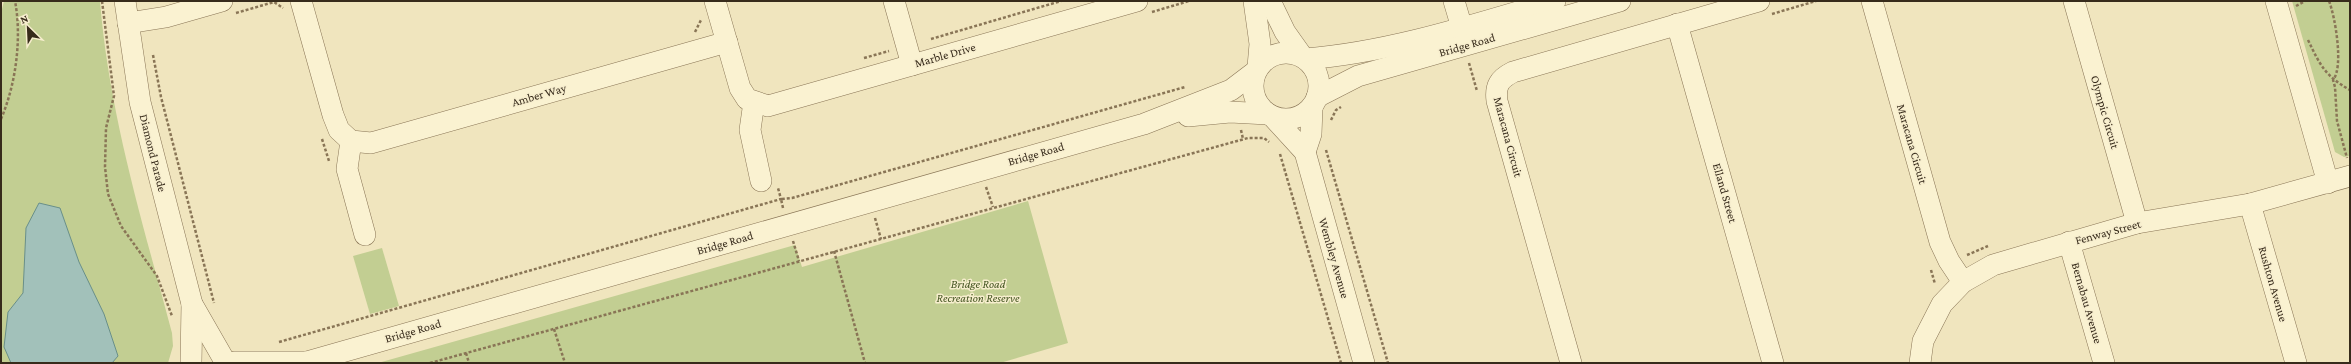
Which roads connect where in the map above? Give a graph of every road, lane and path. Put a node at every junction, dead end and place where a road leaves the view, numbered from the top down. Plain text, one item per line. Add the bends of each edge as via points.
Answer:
1 (15, 1) edge
2 (102, 1) edge
3 (126, 1) edge
4 (222, 1) edge
5 (301, 1) edge
6 (714, 1) edge
7 (894, 1) edge
8 (1061, 1) edge
9 (1137, 1) edge
10 (1254, 1) edge
11 (1270, 1) edge
12 (1454, 1) edge
13 (1555, 1) edge
14 (1620, 1) edge
15 (1816, 1) edge
16 (1872, 1) edge
17 (2074, 1) edge
18 (2276, 1) edge
19 (2329, 1) edge
20 (2296, 6) dead end
21 (1076, 9) edge
22 (1761, 9) edge
23 (2298, 13) dead end
24 (128, 23) junction
25 (1677, 24) junction
26 (1462, 28) junction
27 (695, 30) dead end
28 (687, 33) dead end
29 (2304, 34) dead end
30 (727, 42) junction
31 (887, 43) dead end
32 (910, 55) junction
33 (1304, 58) junction
34 (1257, 69) junction
35 (2333, 80) junction
36 (1187, 86) dead end
37 (2350, 90) edge
38 (754, 102) junction
39 (1315, 102) junction
40 (1270, 116) junction
41 (1, 119) edge
42 (1144, 124) junction
43 (351, 141) junction
44 (1273, 145) dead end
45 (1326, 145) dead end
46 (1277, 148) dead end
47 (1304, 152) junction
48 (2349, 167) edge
49 (761, 181) dead end
50 (2328, 183) junction
51 (2250, 204) junction
52 (2137, 224) junction
53 (788, 225) junction
54 (365, 236) dead end
55 (2070, 242) junction
56 (834, 251) junction
57 (799, 261) junction
58 (1963, 282) junction
59 (192, 304) junction
60 (173, 317) dead end
61 (554, 329) junction
62 (466, 353) junction
63 (230, 361) edge
64 (304, 362) edge
65 (191, 363) edge
66 (198, 363) edge
67 (430, 363) edge
68 (469, 363) edge
69 (565, 363) edge
70 (865, 363) edge
71 (1341, 363) edge
72 (1364, 363) edge
73 (1388, 363) edge
74 (1571, 363) edge
75 (1773, 363) edge
76 (1920, 363) edge
77 (2104, 363) edge
78 (2296, 363) edge

1 - 41 path via 16,63
2 - 60 path via 114,96 106,128 105,167 108,194 121,226 158,276
3 - 24 street, Diamond Parade
4 - 24 street via 166,17
5 - 43 street via 333,115 341,133
6 - 30 street
7 - 32 street
8 - 32 path
9 - 21 street, Marble Drive
10 - 34 street via 1260,44
11 - 33 street via 1284,32
12 - 26 street
13 - 26 street, Bridge Road
14 - 39 street, Bridge Road via 1358,76
15 - 22 path
16 - 58 street, Maracana Circuit via 1940,242 1949,262
17 - 52 street, Olympic Circuit
18 - 50 street
19 - 35 path via 2338,60 2336,77
20 - 23 path
21 - 32 street, Marble Drive
22 - 25 street, Maracana Circuit
24 - 59 street, Diamond Parade via 140,102
25 - 74 street, Maracana Circuit via 1513,72 1503,77 1496,90
25 - 75 street, Elland Street
26 - 33 street, Bridge Road via 1366,52 1336,57
27 - 28 path
29 - 35 path via 2319,64
30 - 38 street via 740,88 747,99
30 - 43 street, Amber Way via 372,143
31 - 32 path via 889,50
32 - 38 street, Marble Drive via 768,106
33 - 34 street via 1292,53 1273,55
33 - 39 street via 1312,65 1318,76 1319,89
34 - 40 street via 1253,80 1255,100
34 - 42 street, Bridge Road via 1231,90
35 - 37 path
35 - 48 path via 2337,121
36 - 53 path via 781,199
38 - 49 street via 750,130
39 - 40 street via 1304,114 1294,118
39 - 47 street via 1311,134
40 - 42 street, Bridge Road via 1203,113
40 - 47 street, Wembley Avenue
42 - 53 street, Bridge Road
43 - 54 street via 347,168
44 - 56 path via 1264,138 1248,138
45 - 73 path
46 - 71 path via 1283,160
47 - 72 street, Wembley Avenue
48 - 50 street, Fenway Street
50 - 51 street, Fenway Street
51 - 52 street, Fenway Street
51 - 78 street, Rushton Avenue
52 - 55 street, Fenway Street
53 - 57 path
53 - 64 street, Bridge Road
55 - 58 street, Fenway Street via 1993,265
55 - 77 street, Bernabau Avenue
56 - 57 path
56 - 70 path
57 - 61 path
58 - 76 street, Fenway Street via 1942,304 1931,324 1924,341
59 - 63 street, Diamond Parade
59 - 65 street, Diamond Parade
61 - 62 path
61 - 69 path
62 - 67 path
62 - 68 path
63 - 64 street, Bridge Road
63 - 66 street, Bridge Road via 211,358

